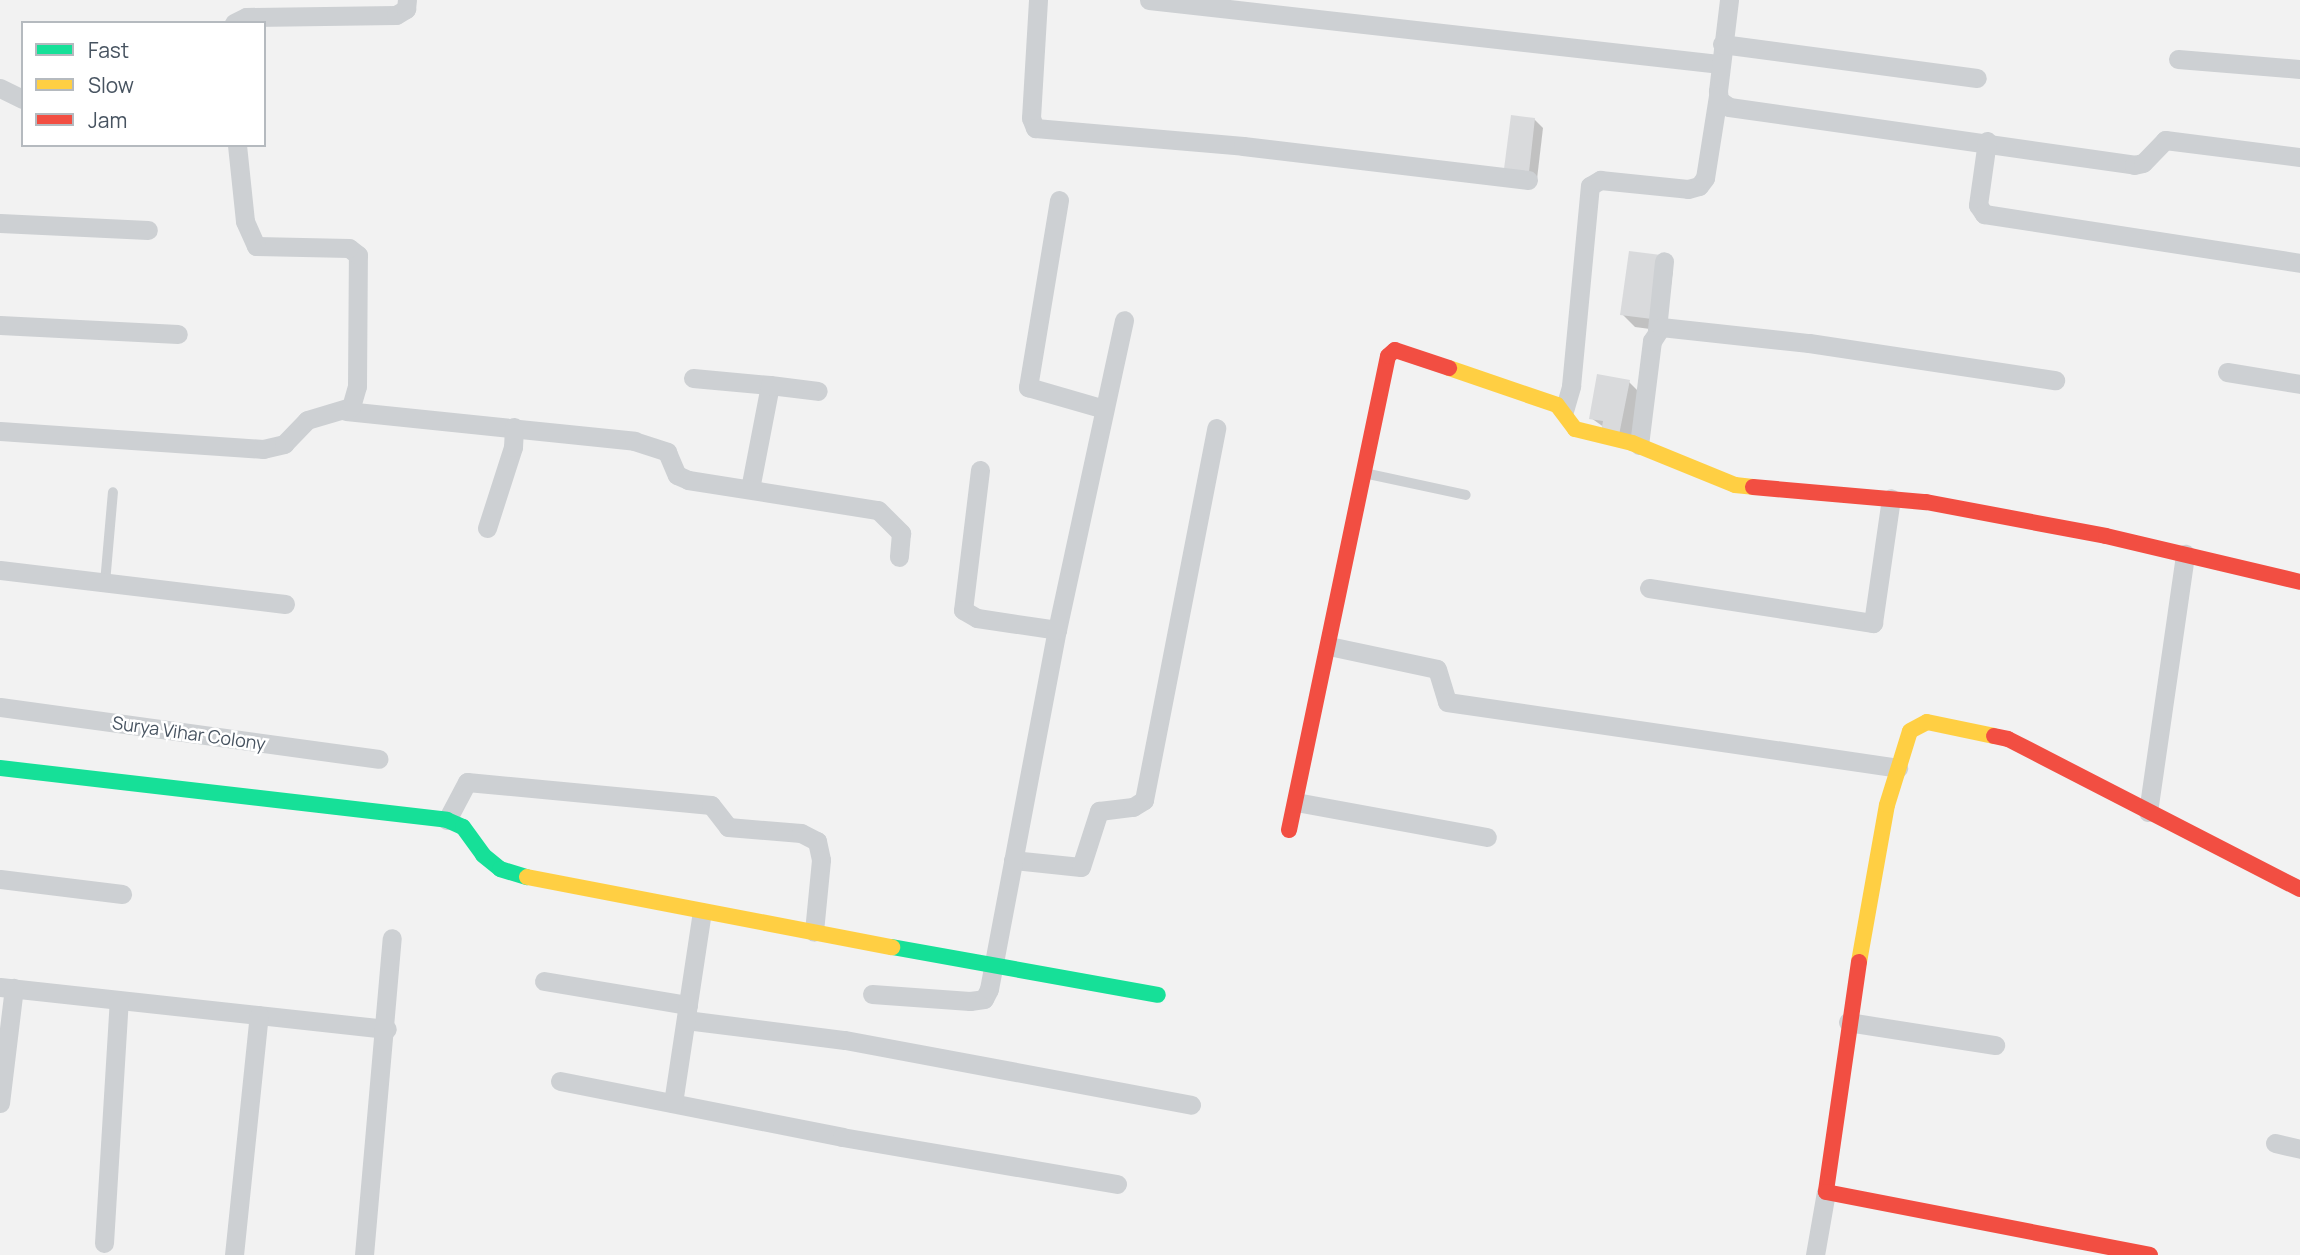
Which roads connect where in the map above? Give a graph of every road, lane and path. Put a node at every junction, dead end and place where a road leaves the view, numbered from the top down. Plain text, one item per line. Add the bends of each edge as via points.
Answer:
1 (407, 0) edge
2 (1038, 0) edge
3 (1149, 0) edge
4 (1729, 0) edge
5 (238, 21) edge
6 (1722, 44) junction
7 (2178, 59) dead end
8 (1720, 64) junction
9 (2300, 69) edge
10 (1977, 78) dead end
11 (0, 88) edge
12 (1718, 96) junction
13 (21, 98) edge
14 (1987, 141) junction
15 (237, 147) edge
16 (2300, 157) edge
17 (1528, 180) dead end
18 (1059, 200) dead end
19 (0, 223) edge
20 (148, 230) dead end
21 (1664, 261) dead end
22 (2300, 263) edge
23 (1124, 320) dead end
24 (0, 325) edge
25 (1657, 329) junction
26 (178, 334) dead end
27 (2227, 372) dead end
28 (692, 378) dead end
29 (2055, 380) dead end
30 (2300, 384) edge
31 (770, 385) junction
32 (818, 391) dead end
33 (1104, 409) junction
34 (346, 411) junction
35 (1564, 411) junction
36 (514, 427) junction
37 (1216, 428) dead end
38 (0, 431) edge
39 (1639, 445) junction
40 (980, 470) dead end
41 (1362, 473) junction
42 (750, 489) junction
43 (113, 492) dead end
44 (1466, 495) dead end
45 (1891, 498) junction
46 (487, 528) dead end
47 (2185, 554) junction
48 (900, 556) dead end
49 (0, 570) edge
50 (2300, 582) edge
51 (106, 583) junction
52 (1649, 588) dead end
53 (285, 604) dead end
54 (1056, 629) junction
55 (1329, 646) junction
56 (0, 708) edge
57 (378, 759) dead end
58 (0, 768) edge
59 (1898, 768) junction
60 (1296, 802) junction
61 (2148, 811) junction
62 (447, 820) junction
63 (1289, 830) dead end
64 (1487, 837) dead end
65 (1013, 860) junction
66 (0, 879) edge
67 (2300, 889) edge
68 (122, 894) dead end
69 (702, 912) junction
70 (814, 932) junction
71 (392, 938) dead end
72 (994, 965) junction
73 (544, 981) dead end
74 (7, 988) edge
75 (872, 994) dead end
76 (1158, 995) dead end
77 (119, 1000) junction
78 (687, 1012) junction
79 (259, 1015) junction
80 (1848, 1022) junction
81 (387, 1029) junction
82 (1995, 1045) dead end
83 (560, 1082) dead end
84 (0, 1103) edge
85 (673, 1104) junction
86 (1191, 1105) dead end
87 (2275, 1143) dead end
88 (2300, 1149) edge
89 (1117, 1184) dead end
90 (1826, 1192) junction
91 (104, 1243) dead end
92 (234, 1255) edge
93 (364, 1255) edge
94 (1815, 1255) edge
95 (2150, 1255) edge

1 - 5 street via 405,9 396,15 246,17
2 - 17 street via 1031,118 1035,128 1243,146
3 - 8 street
4 - 6 street
6 - 8 street
6 - 10 street
7 - 9 street
8 - 12 street
11 - 13 street
12 - 14 street via 1729,107
12 - 35 street via 1705,178 1699,186 1688,189 1600,180 1590,186 1571,386
14 - 16 street via 2134,165 2143,163 2165,140
14 - 22 street via 1978,205 1984,214
15 - 34 street via 245,221 256,246 276,250 349,248 358,255 357,386 356,399
18 - 33 street via 1028,387
19 - 20 street
21 - 25 street
23 - 33 street
24 - 26 street
25 - 29 street via 1809,343
25 - 39 street
27 - 30 street
28 - 31 street
31 - 32 street
31 - 42 street
33 - 54 street
34 - 36 street
34 - 38 street via 307,420 284,444 263,449
35 - 39 street via 1575,429
35 - 41 street via 1395,350 1388,356
36 - 42 street via 634,441 667,452 677,475 688,481
36 - 46 street via 513,447
37 - 65 street via 1144,800 1133,807 1099,811 1081,867
39 - 45 street via 1714,478 1752,488
40 - 54 street via 963,610 977,618
41 - 44 lane
41 - 55 street
42 - 48 street via 878,510 901,533
43 - 51 lane
45 - 47 street
45 - 52 street via 1873,623
47 - 50 street
47 - 61 street
49 - 51 street
51 - 53 street
54 - 65 street
55 - 59 street via 1437,669 1447,702
55 - 60 street
56 - 57 street, Surya Vihar Colony
58 - 62 street
59 - 61 street via 1916,724 1973,729 2027,747
59 - 80 street via 1887,805
60 - 63 street
60 - 64 street
61 - 67 street
62 - 69 street via 463,827 492,863 519,876
62 - 70 street via 461,785 471,782 704,804 715,808 728,827 810,836 817,841 821,860
65 - 72 street
66 - 68 street
69 - 70 street
69 - 78 street
70 - 72 street
71 - 81 street
72 - 75 street via 989,989 978,1000
72 - 76 street
73 - 78 street
74 - 77 street
74 - 84 street
77 - 79 street
77 - 91 street
78 - 85 street
78 - 86 street
79 - 81 street
79 - 92 street
80 - 82 street
80 - 90 street
81 - 93 street
83 - 85 street
85 - 89 street
87 - 88 street
90 - 94 street
90 - 95 street

